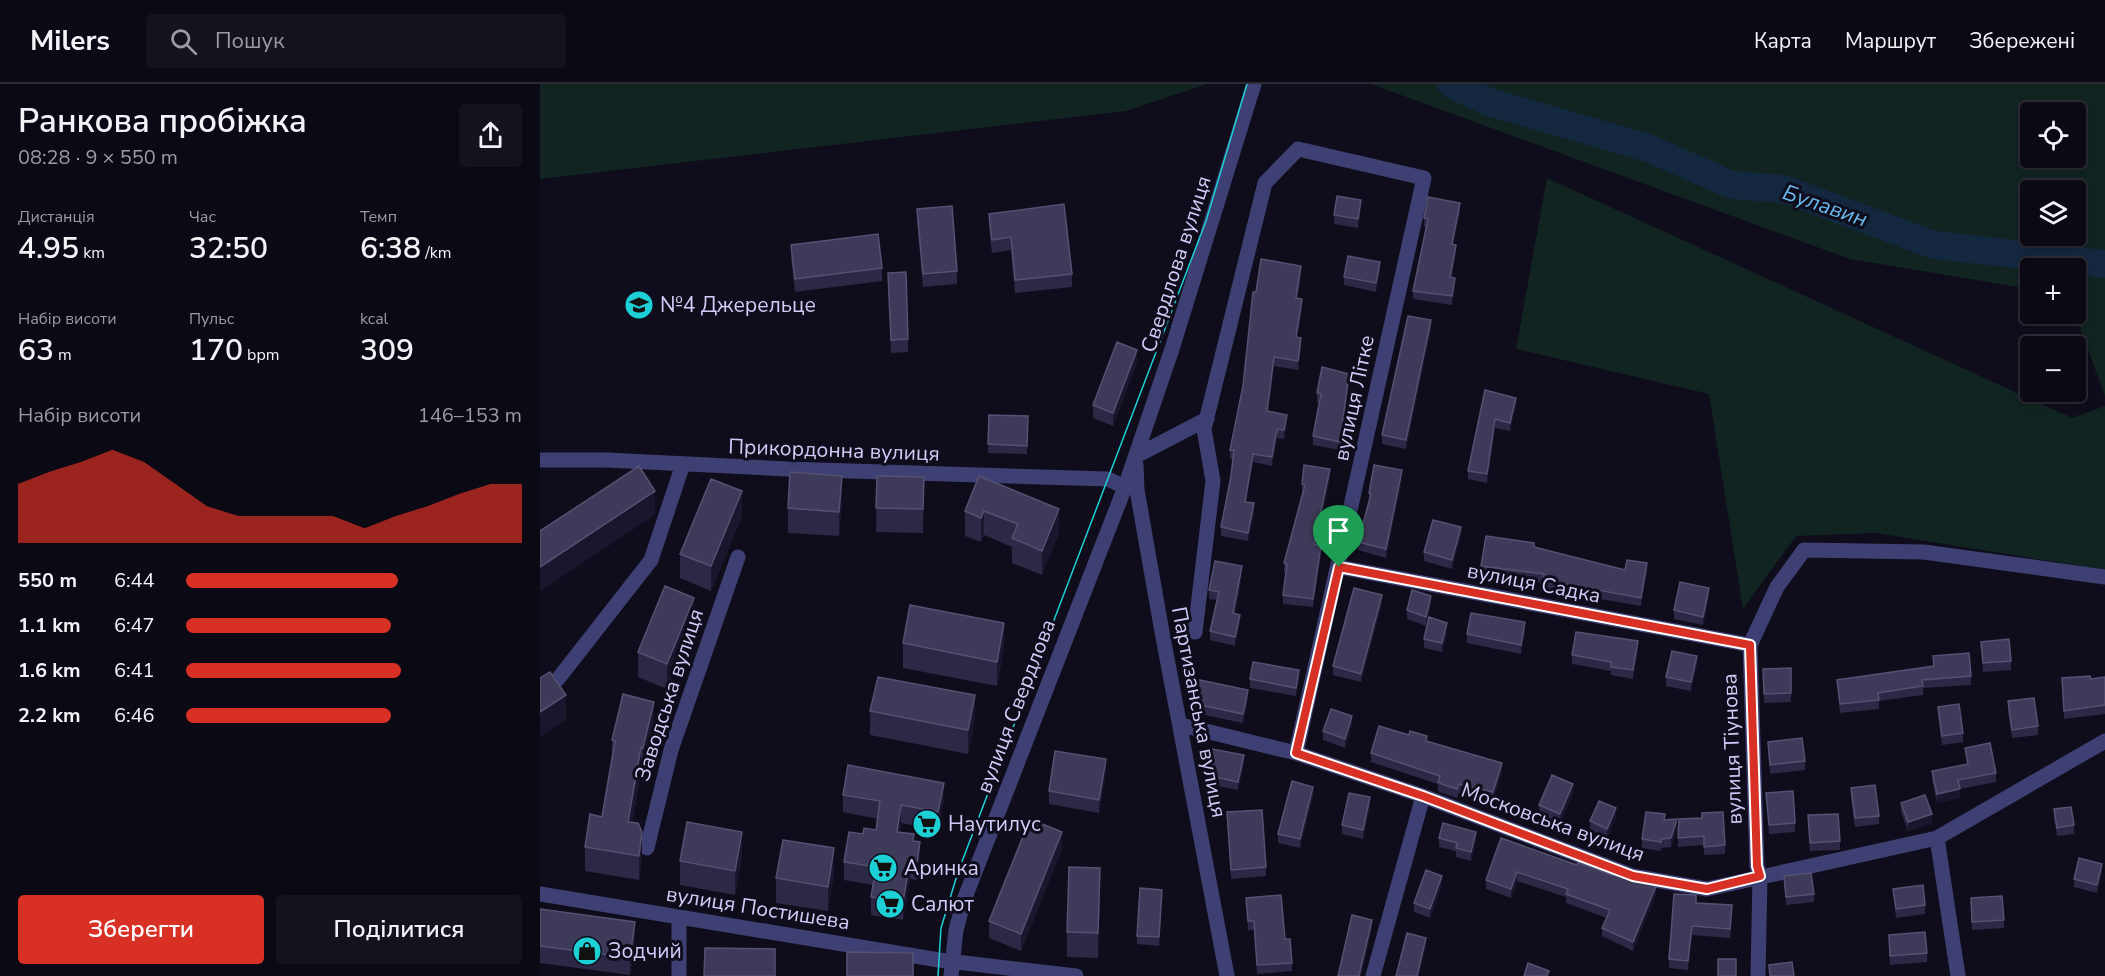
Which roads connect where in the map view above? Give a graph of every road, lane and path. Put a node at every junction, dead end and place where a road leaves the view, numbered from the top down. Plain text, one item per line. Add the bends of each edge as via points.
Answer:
1 (1254, 84) edge
2 (1298, 149) joint
3 (1207, 419) junction
4 (1136, 456) junction
5 (540, 460) edge
6 (683, 465) junction
7 (1125, 487) junction
8 (738, 557) dead end
9 (1339, 567) junction
10 (2105, 578) edge
11 (1195, 632) dead end
12 (1750, 645) junction
13 (540, 691) edge
14 (1181, 725) junction
15 (2105, 741) edge
16 (1296, 753) junction
17 (1423, 796) junction
18 (1938, 838) junction
19 (647, 848) dead end
20 (1760, 876) junction
21 (540, 894) edge
22 (679, 917) junction
23 (951, 969) edge
24 (679, 976) edge
25 (1076, 976) edge
26 (1227, 976) edge
27 (1373, 976) edge
28 (1758, 976) edge
29 (1958, 976) edge

1 - 4 street, Свердлова вулиця
2 - 3 street, Партизанська вулиця via 1265,183
2 - 9 street, вулиця Літке via 1424,178
3 - 4 street
3 - 11 street, Партизанська вулиця via 1204,429 1213,481
4 - 7 street, вулиця Свердлова
4 - 14 street, Партизанська вулиця via 1142,520
5 - 6 street, Прикордонна вулиця
6 - 7 street, Прикордонна вулиця via 1108,479
6 - 13 street via 651,560 558,680
7 - 23 street, вулиця Свердлова via 964,900
8 - 19 street, Заводська вулиця via 674,740
9 - 12 street, вулиця Садка
9 - 16 street, вулиця Літке
10 - 12 street, вулиця Тіунова via 1924,552 1804,550 1777,587
12 - 20 street, вулиця Тіунова
14 - 16 street, Московська вулиця
14 - 26 street, Партизанська вулиця
15 - 18 street, Московська вулиця
16 - 17 street, Московська вулиця
17 - 20 street, Московська вулиця via 1633,876 1707,889
17 - 27 street
18 - 20 street, Московська вулиця
18 - 29 street
20 - 28 street, вулиця Тіунова
21 - 22 street, вулиця Постишева
22 - 23 street, вулиця Постишева
22 - 24 street
23 - 25 street, вулиця Постишева

